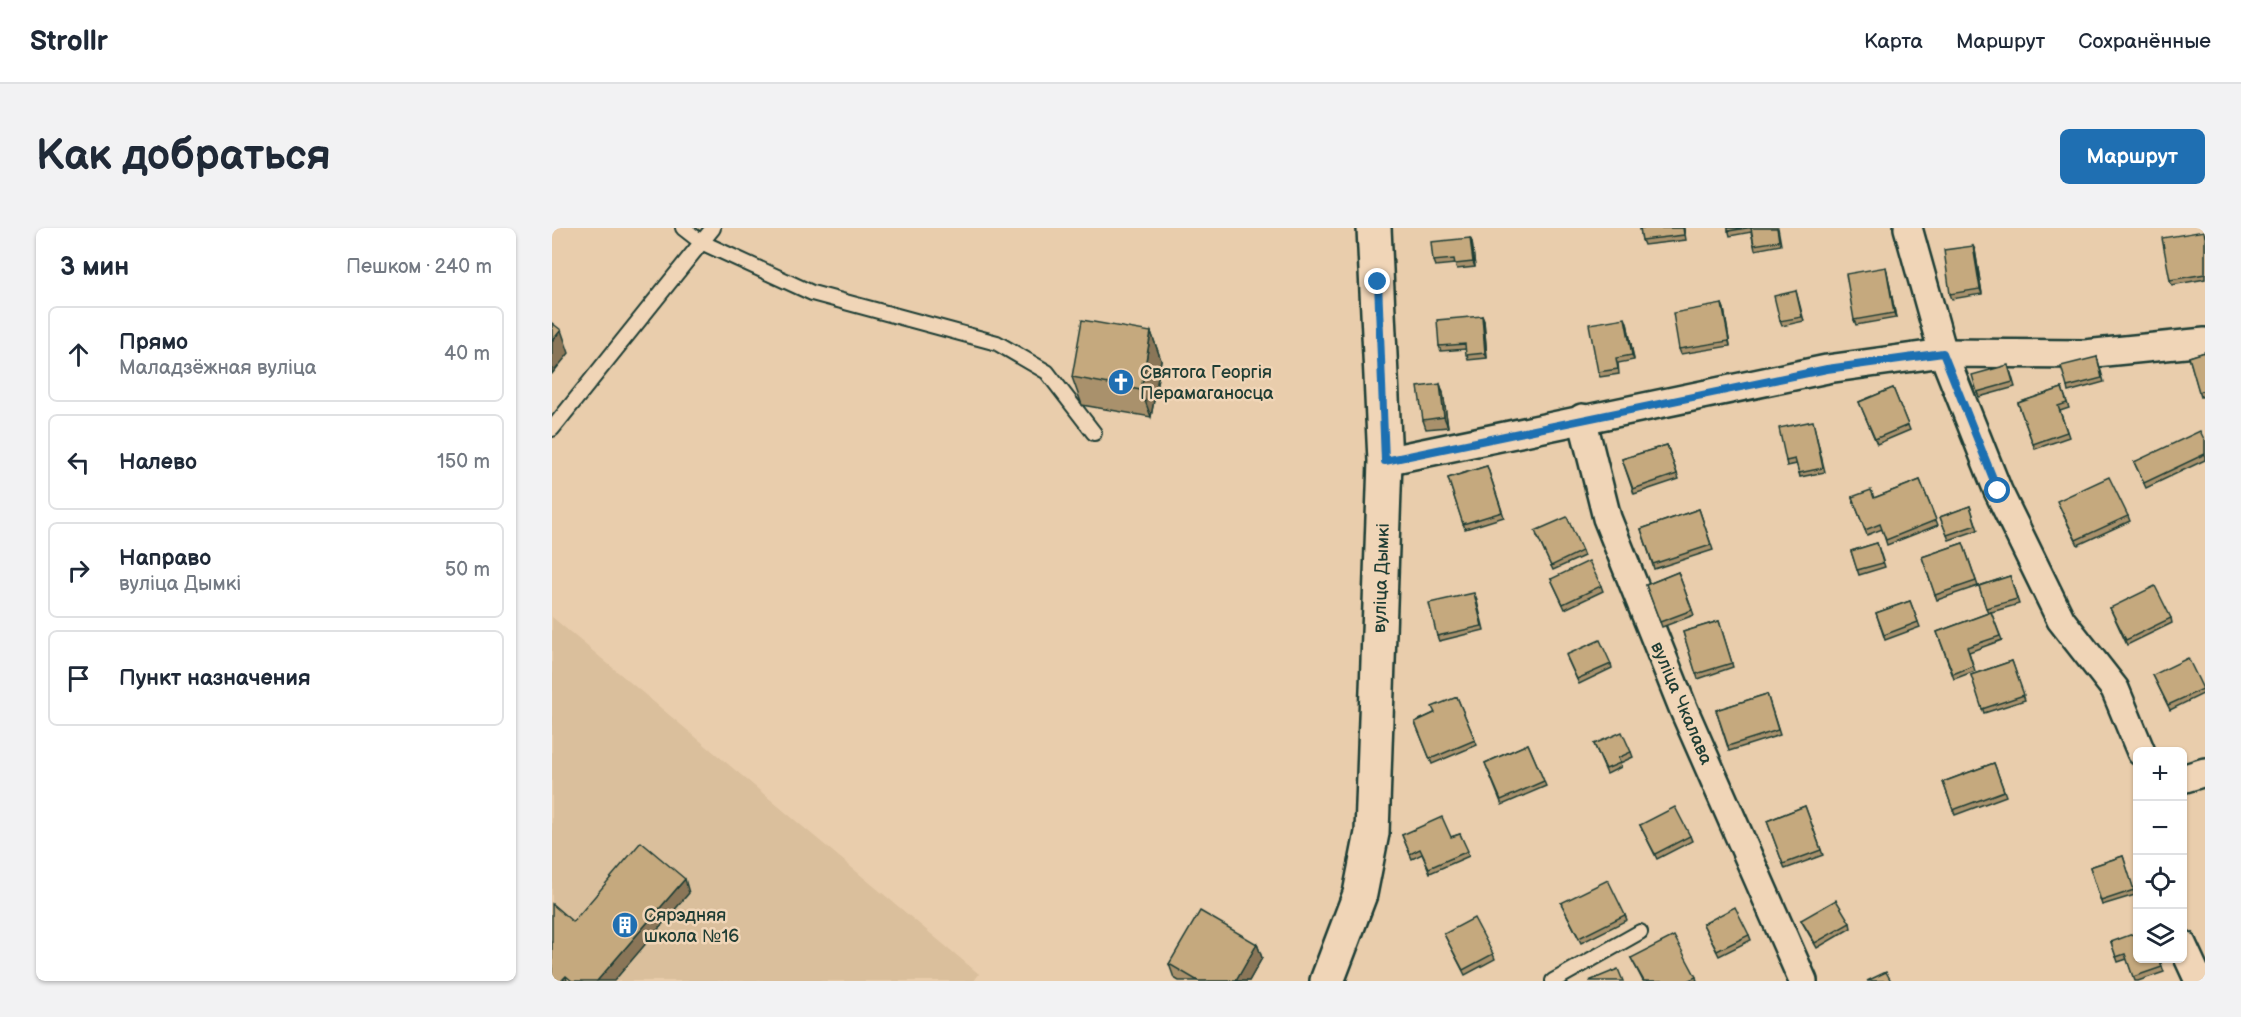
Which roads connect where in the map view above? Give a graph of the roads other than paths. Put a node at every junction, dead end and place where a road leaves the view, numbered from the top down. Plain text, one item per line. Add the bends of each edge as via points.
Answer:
1 (683, 228) edge
2 (713, 228) edge
3 (1374, 228) edge
4 (1908, 228) edge
5 (701, 242) junction
6 (2205, 342) edge
7 (1943, 353) junction
8 (1582, 418) junction
9 (552, 429) edge
10 (1094, 433) dead end
11 (1385, 461) junction
12 (2139, 747) edge
13 (2205, 772) edge
14 (2187, 777) edge
15 (1640, 932) dead end
16 (2187, 955) edge
17 (1333, 978) edge
18 (1553, 981) edge
19 (1803, 981) edge
20 (2199, 981) edge

1 - 5 lane
2 - 5 lane
3 - 11 street, вуліца Дымкі
4 - 7 street
5 - 9 lane
5 - 10 lane via 812,293 997,343 1047,372
6 - 7 street via 2085,354
7 - 8 street via 1827,369
7 - 12 street via 1998,491 2061,620 2115,689
8 - 11 street
8 - 19 street, вуліца Чкалава via 1607,518 1683,708
11 - 17 street, вуліца Дымкі via 1372,833 1360,894
13 - 14 street
15 - 18 lane
16 - 20 street

